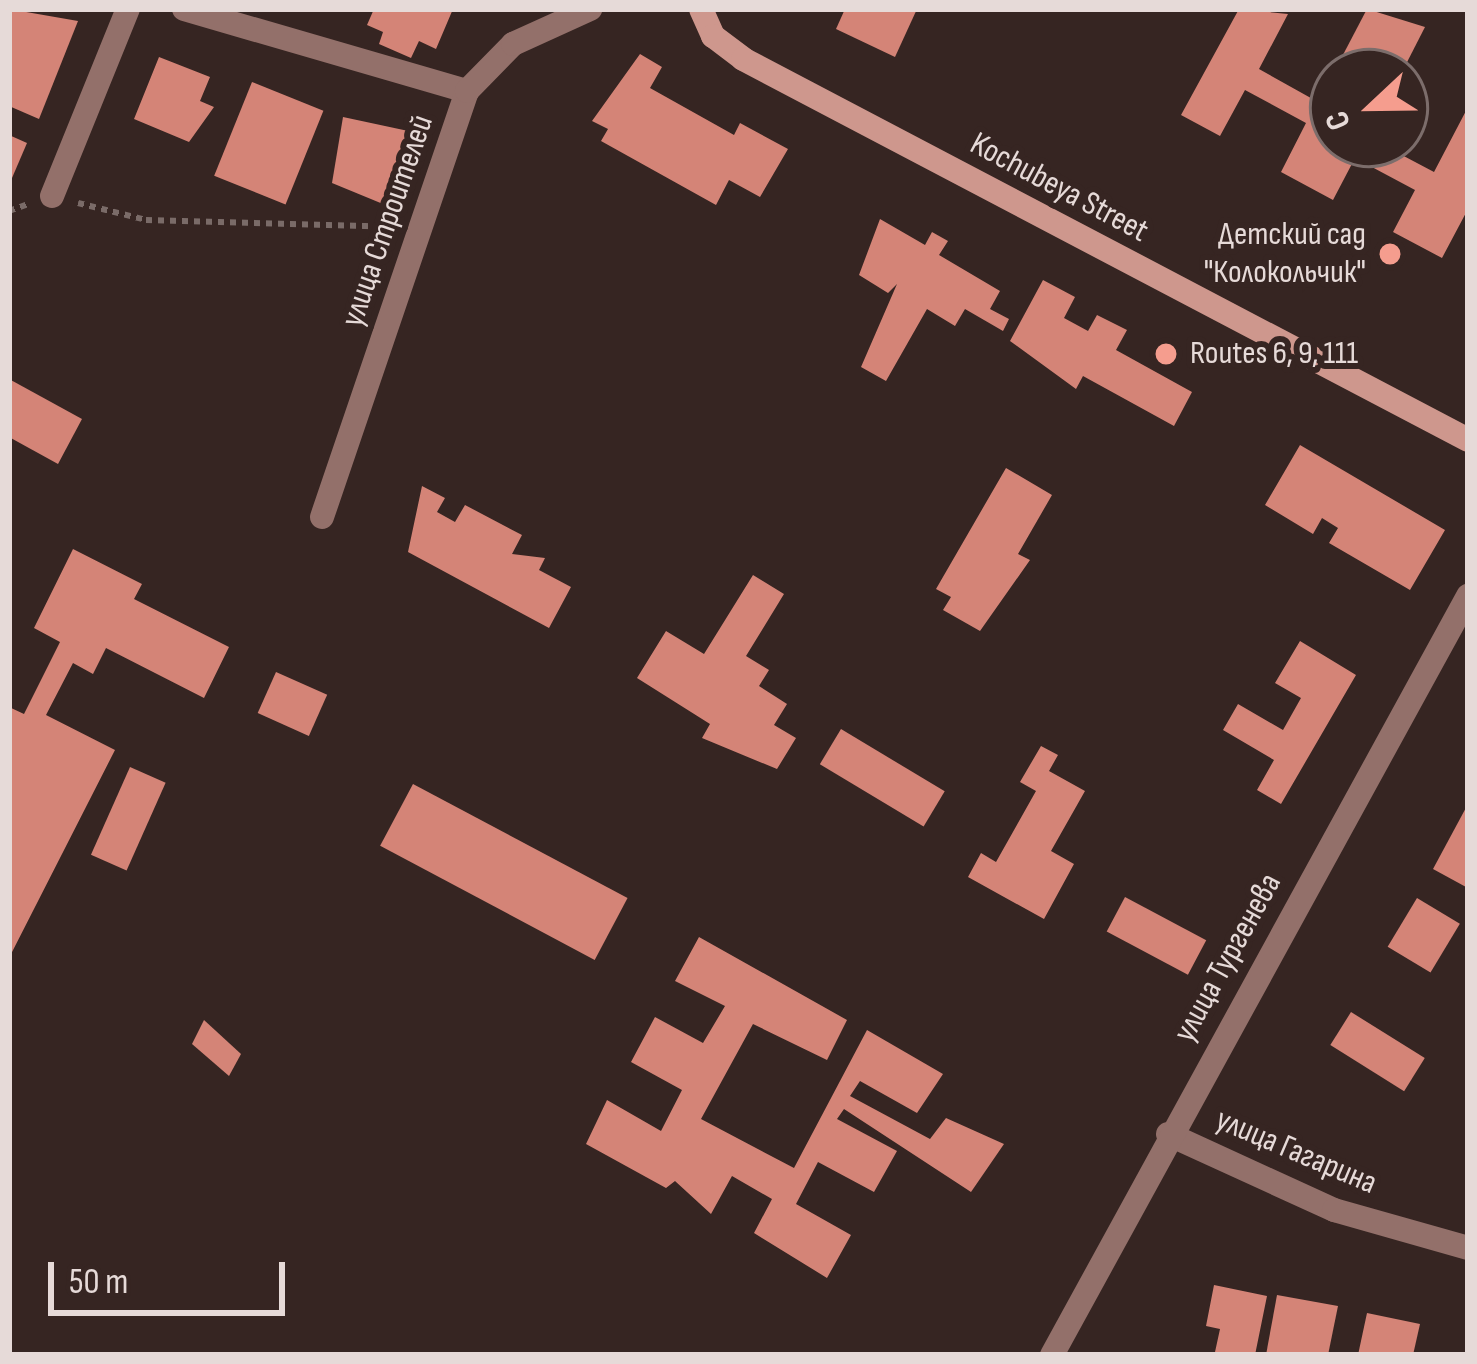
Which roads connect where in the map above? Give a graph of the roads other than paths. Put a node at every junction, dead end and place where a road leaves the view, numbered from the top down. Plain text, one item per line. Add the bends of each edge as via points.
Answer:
1 (128, 9) edge
2 (184, 9) edge
3 (590, 9) edge
4 (701, 9) edge
5 (467, 91) junction
6 (52, 196) road end
7 (1468, 440) edge
8 (322, 517) dead end
9 (1468, 596) edge
10 (1168, 1134) junction
11 (1468, 1248) edge
12 (1052, 1355) edge

1 - 6 street
2 - 5 street
3 - 5 street, улица Строителей via 513,44
4 - 7 main road, Kochubeya Street via 713,36 743,59
5 - 8 street, улица Строителей
9 - 10 street, улица Тургенева
10 - 11 street, улица Гагарина via 1334,1210
10 - 12 street, улица Тургенева

